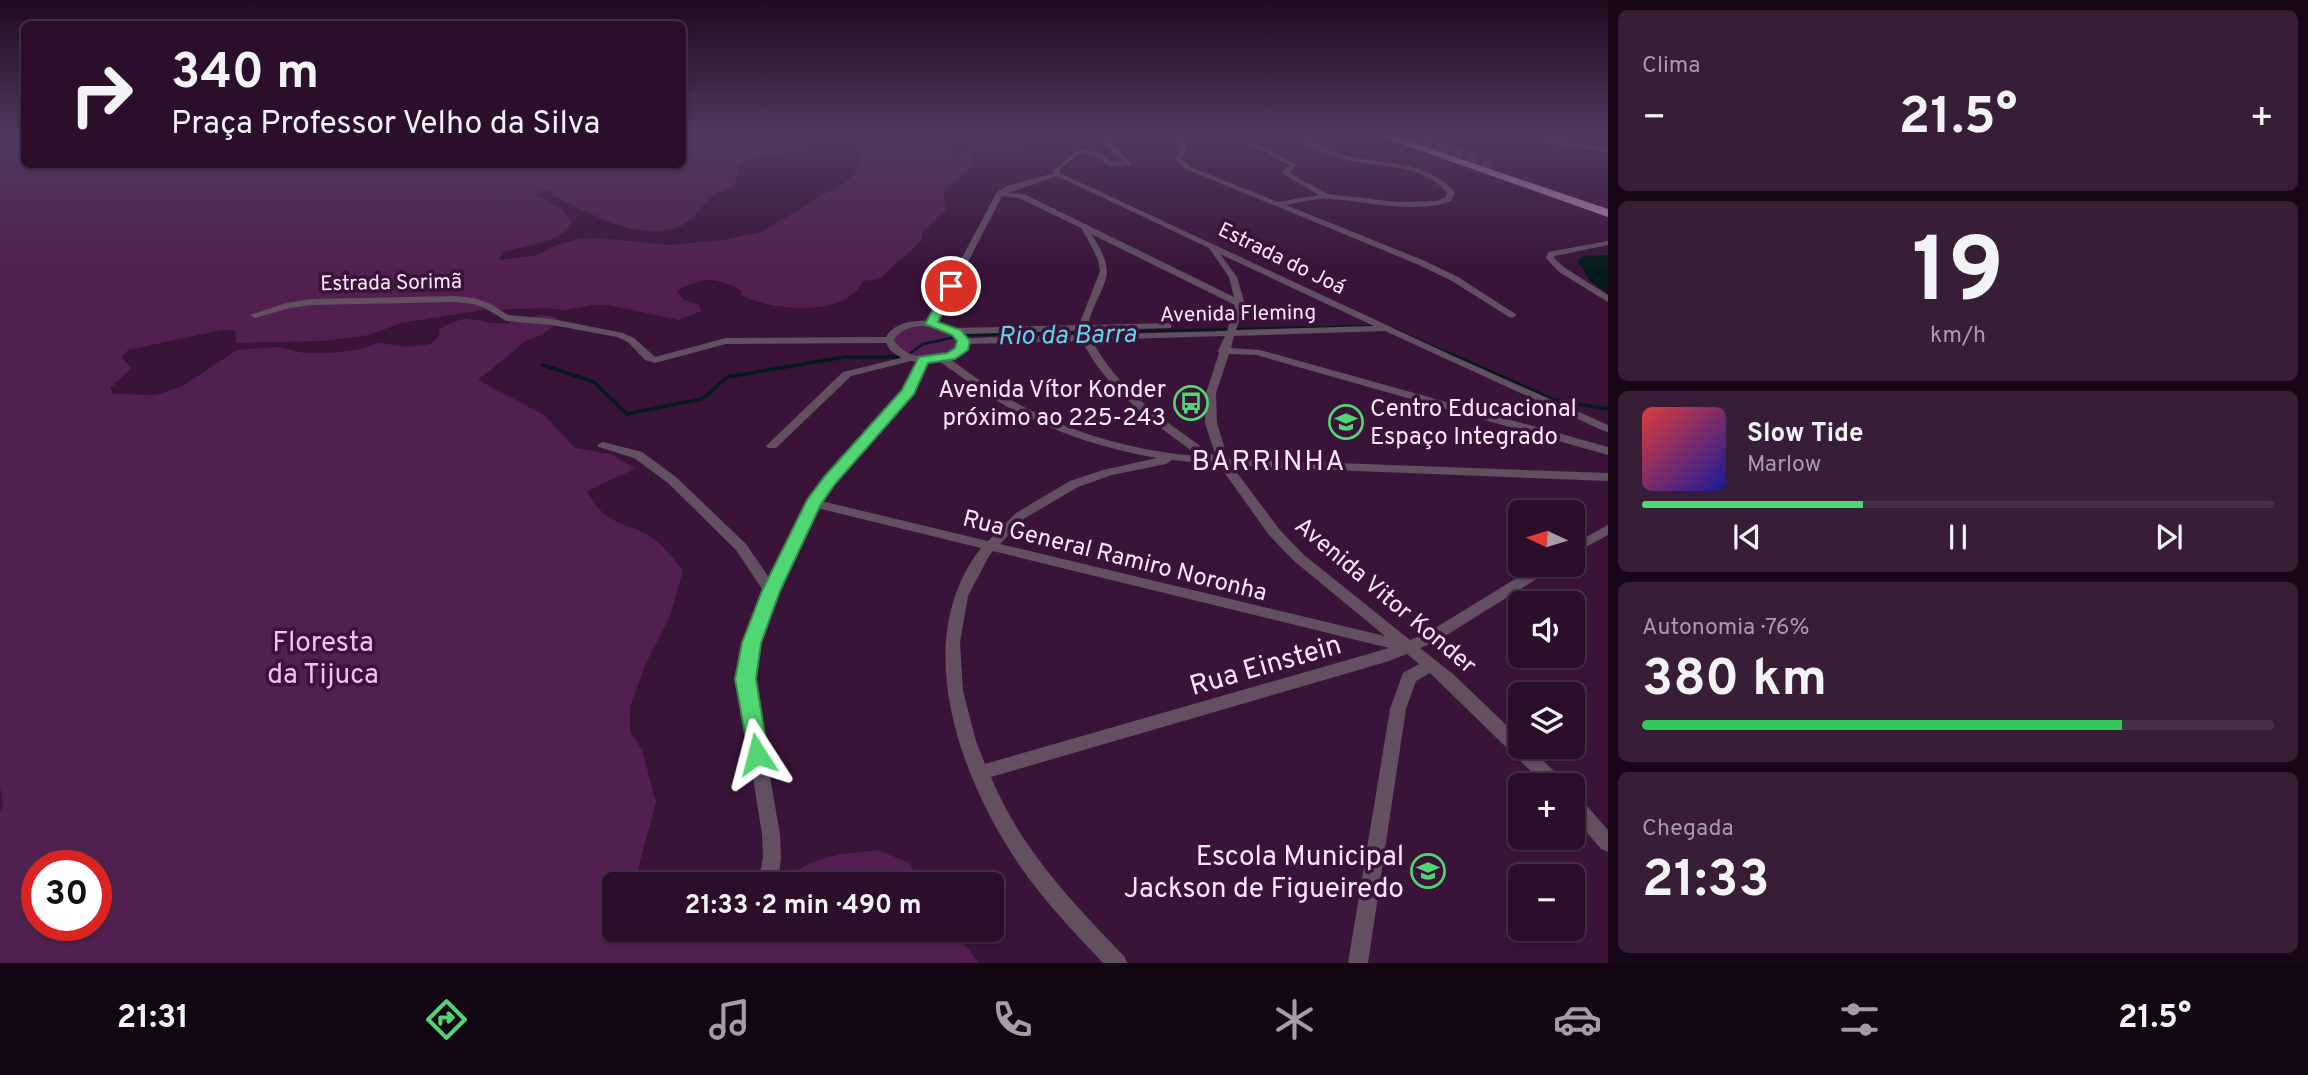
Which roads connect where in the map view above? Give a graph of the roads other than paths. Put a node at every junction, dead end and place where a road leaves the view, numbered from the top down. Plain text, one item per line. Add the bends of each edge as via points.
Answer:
1 (1030, 182) edge
2 (1075, 182) edge
3 (1226, 182) edge
4 (1301, 182) edge
5 (1440, 182) edge
6 (1518, 182) edge
7 (1523, 182) edge
8 (1531, 182) edge
9 (1536, 182) edge
10 (1000, 194) junction
11 (1326, 196) junction
12 (1278, 204) junction
13 (1608, 209) edge
14 (1608, 221) edge
15 (1082, 227) junction
16 (1116, 243) junction
17 (1608, 243) edge
18 (1094, 244) junction
19 (1212, 245) junction
20 (1244, 260) junction
21 (1224, 261) junction
22 (1608, 299) edge
23 (1240, 304) junction
24 (255, 315) dead end
25 (1511, 315) dead end
26 (1372, 322) junction
27 (931, 324) junction
28 (1234, 329) junction
29 (1387, 329) junction
30 (1084, 332) junction
31 (959, 336) junction
32 (889, 340) junction
33 (1223, 351) junction
34 (913, 357) junction
35 (943, 359) junction
36 (1608, 429) edge
37 (603, 445) dead end
38 (772, 446) dead end
39 (1608, 452) edge
40 (1173, 459) junction
41 (1218, 462) junction
42 (1608, 477) edge
43 (813, 503) junction
44 (1608, 529) edge
45 (1586, 542) edge
46 (986, 547) junction
47 (1528, 578) edge
48 (771, 591) junction
49 (1407, 647) junction
50 (1430, 665) junction
51 (980, 773) junction
52 (1545, 773) edge
53 (1585, 817) edge
54 (1608, 843) edge
55 (770, 872) edge
56 (1117, 963) edge
57 (1358, 963) edge

1 - 10 street
2 - 19 street, Estrada do Joá
3 - 12 street
4 - 11 street
5 - 11 street via 1451,193 1448,200 1417,205
6 - 14 highway via 1576,203
7 - 13 highway
8 - 13 highway
9 - 13 highway
10 - 15 street via 1021,196
10 - 27 street
11 - 12 street
12 - 25 street via 1422,263
15 - 16 street
15 - 18 street
16 - 18 street
16 - 23 street
17 - 22 street via 1559,250 1550,258
18 - 30 street via 1105,271
19 - 20 street, Estrada do Joá
19 - 21 street
20 - 21 street
20 - 26 street, Estrada do Joá
21 - 23 street via 1237,284
23 - 28 street, Avenida Vitor Konder
24 - 32 street, Estrada Sorimã via 312,302 456,299 481,302 506,318 620,335 655,360 726,341
26 - 28 street, Avenida Fleming
26 - 29 street, Estrada do Joá
27 - 31 street, Avenida Fleming
27 - 32 street via 898,329
28 - 29 street, Avenida Fleming
28 - 30 street, Avenida Fleming
28 - 33 street, Avenida Vitor Konder
29 - 36 street, Estrada do Joá
30 - 31 street, Avenida Fleming
30 - 41 street via 1100,366 1116,385
31 - 35 street via 961,350
32 - 34 street
33 - 39 street via 1256,352
33 - 41 street, Avenida Vitor Konder via 1211,393
34 - 35 street
34 - 38 street via 847,374
34 - 43 street via 909,391
35 - 40 street via 1002,400 1052,425 1098,443
37 - 48 street via 638,455 672,480 741,547
40 - 41 street
40 - 46 street via 1076,483 1018,518
41 - 42 street
41 - 49 street, Avenida Vitor Konder via 1299,558
43 - 46 street, Rua General Ramiro Noronha
43 - 48 street
44 - 45 street
46 - 49 street, Rua General Ramiro Noronha
46 - 51 street via 962,588 951,651 957,715
47 - 49 street, Rua Einstein via 1432,637
48 - 55 street via 752,643 746,679 771,834
49 - 50 street, Avenida Vitor Konder
49 - 51 street, Rua Einstein
50 - 52 street, Avenida Vitor Konder
50 - 57 street via 1409,677 1398,709
51 - 56 street via 1015,842 1060,904
53 - 54 street

